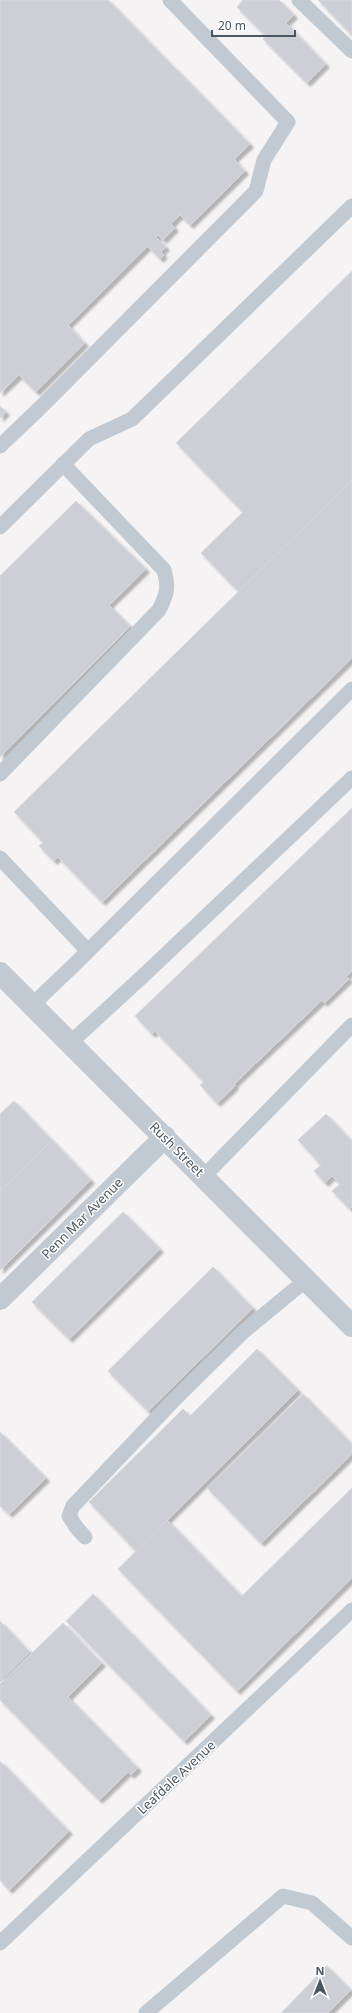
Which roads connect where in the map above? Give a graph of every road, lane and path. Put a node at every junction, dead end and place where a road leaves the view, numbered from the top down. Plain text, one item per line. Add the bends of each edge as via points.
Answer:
1 (170, 0) edge
2 (299, 0) edge
3 (352, 51) edge
4 (352, 206) edge
5 (0, 446) edge
6 (63, 464) junction
7 (0, 527) edge
8 (352, 689) edge
9 (0, 774) edge
10 (352, 778) edge
11 (0, 858) edge
12 (88, 952) junction
13 (0, 973) edge
14 (32, 1005) junction
15 (352, 1025) edge
16 (70, 1043) junction
17 (165, 1137) junction
18 (204, 1176) junction
19 (306, 1280) junction
20 (0, 1299) edge
21 (351, 1323) edge
22 (85, 1537) dead end
23 (352, 1610) edge
24 (352, 1938) edge
25 (0, 1943) edge
26 (146, 2013) edge

1 - 5 lane via 288,122 264,160 256,191
2 - 3 lane
4 - 6 lane via 132,420 89,439
6 - 7 lane
6 - 9 lane via 164,570 167,590 159,610
8 - 12 lane
10 - 16 lane
11 - 12 lane
12 - 14 lane
13 - 14 street, Rush Street
14 - 16 street, Rush Street
15 - 18 lane
16 - 17 street, Rush Street
17 - 18 street, Rush Street
17 - 20 street, Penn Mar Avenue
18 - 19 street, Rush Street
19 - 21 street, Rush Street
19 - 22 lane via 243,1332 73,1506 70,1516
23 - 25 lane, Leafdale Avenue
24 - 26 lane via 312,1903 283,1896

